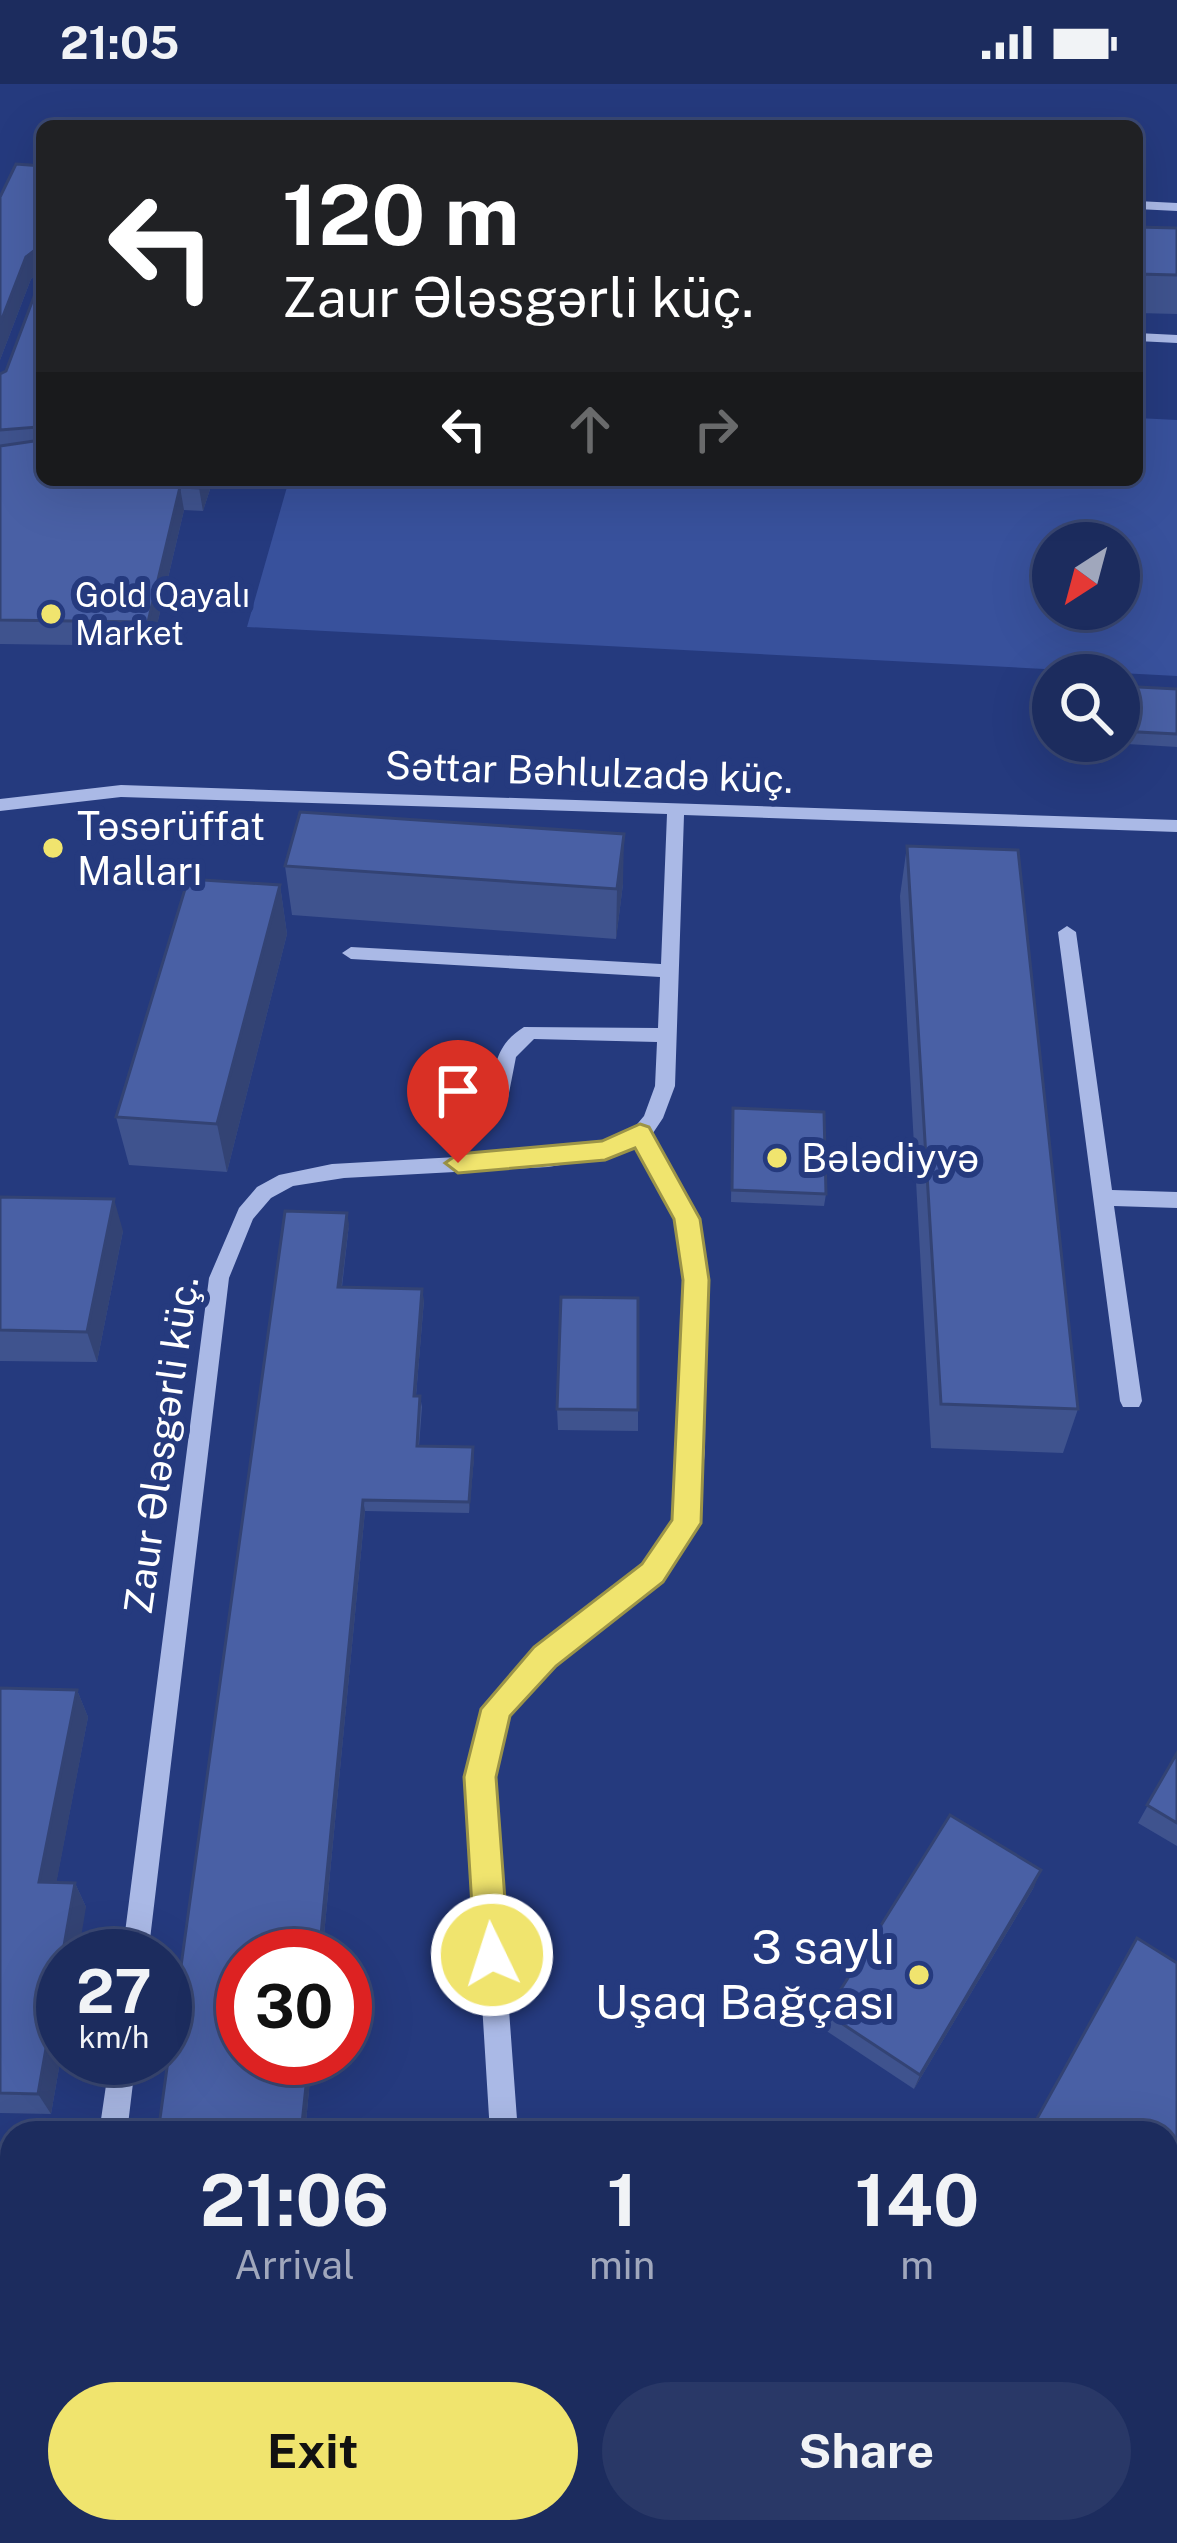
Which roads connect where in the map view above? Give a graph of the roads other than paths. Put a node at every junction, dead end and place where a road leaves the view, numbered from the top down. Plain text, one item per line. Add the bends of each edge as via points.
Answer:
1 (1143, 205) edge
2 (1177, 207) edge
3 (1143, 337) edge
4 (1177, 339) edge
5 (0, 805) edge
6 (676, 808) junction
7 (1177, 826) edge
8 (1066, 932) dead end
9 (351, 953) dead end
10 (670, 971) junction
11 (667, 1035) junction
12 (501, 1093) dead end
13 (640, 1134) junction
14 (1106, 1198) junction
15 (1177, 1200) edge
16 (1131, 1401) dead end
17 (138, 1929) edge
18 (119, 2085) edge
19 (115, 2121) edge
20 (503, 2121) edge

1 - 2 street
3 - 4 street
5 - 6 street, Səttar Bəhlulzadə küç. via 140,791
6 - 7 street, Səttar Bəhlulzadə küç.
6 - 10 street
8 - 14 street
9 - 10 street
10 - 11 street
11 - 12 street via 531,1032 505,1054
11 - 13 street via 665,1086
13 - 17 street, Zaur Ələsgərli küç. via 605,1150 548,1158 322,1172 275,1185 248,1209 220,1278
13 - 20 street via 687,1219 696,1280 687,1523 652,1573 545,1657 496,1709 480,1777
14 - 15 street
14 - 16 street
18 - 19 street

